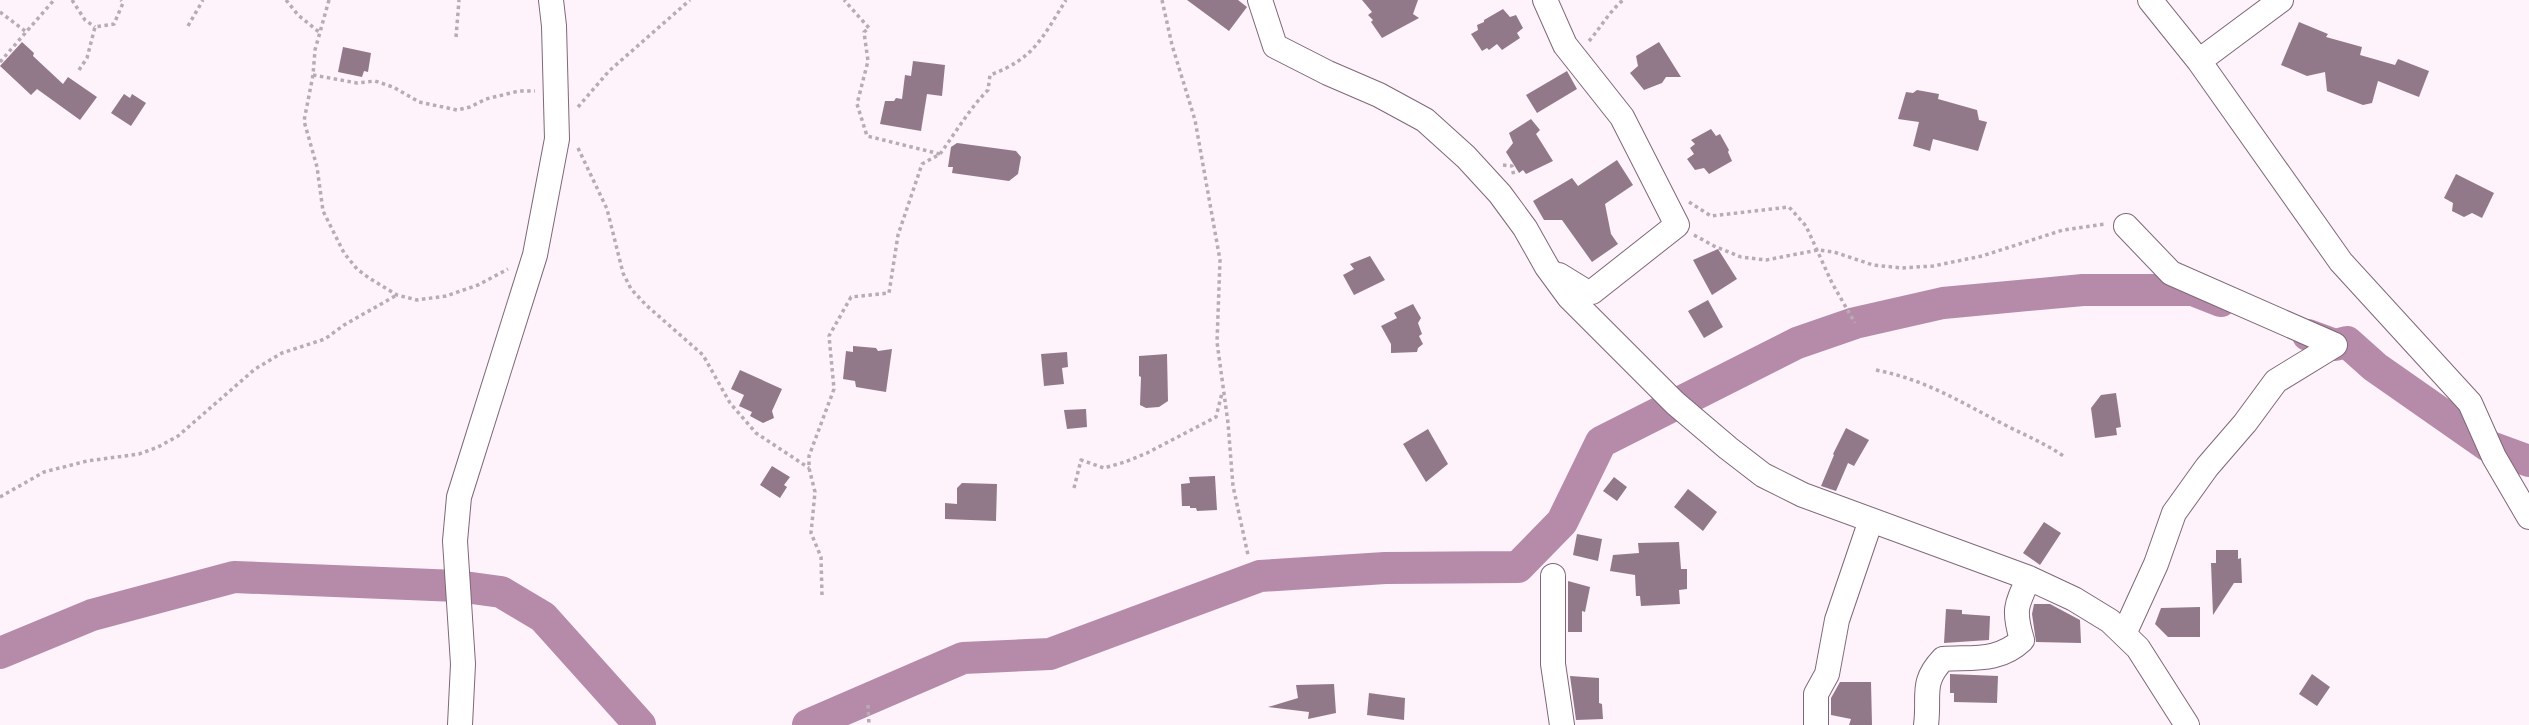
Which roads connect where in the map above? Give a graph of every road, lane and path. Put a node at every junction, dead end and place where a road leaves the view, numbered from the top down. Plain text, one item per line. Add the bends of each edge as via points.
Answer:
1 (54, 0) edge
2 (72, 0) edge
3 (121, 0) edge
4 (202, 0) edge
5 (286, 0) edge
6 (329, 0) edge
7 (459, 0) edge
8 (551, 0) edge
9 (690, 0) edge
10 (844, 0) edge
11 (1066, 0) edge
12 (1162, 0) edge
13 (1261, 0) edge
14 (1545, 0) edge
15 (1623, 0) edge
16 (2150, 0) edge
17 (2281, 0) edge
18 (0, 12) edge
19 (188, 26) dead end
20 (95, 27) junction
21 (25, 31) junction
22 (319, 32) junction
23 (456, 37) dead end
24 (1574, 55) junction
25 (2199, 61) junction
26 (0, 62) edge
27 (79, 69) dead end
28 (313, 75) junction
29 (555, 91) junction
30 (567, 143) junction
31 (940, 154) junction
32 (1681, 197) dead end
33 (1677, 225) junction
34 (2126, 226) joint
35 (1818, 250) junction
36 (535, 255) junction
37 (1547, 267) junction
38 (397, 295) junction
39 (1855, 323) dead end
40 (1876, 370) dead end
41 (1223, 388) junction
42 (2065, 457) dead end
43 (809, 468) junction
44 (1074, 488) dead end
45 (0, 497) edge
46 (2529, 517) edge
47 (1871, 520) junction
48 (1248, 555) dead end
49 (1553, 576) dead end
50 (2029, 578) junction
51 (822, 595) dead end
52 (2124, 635) junction
53 (868, 705) dead end
54 (460, 725) edge
55 (869, 725) edge
56 (1562, 725) edge
57 (1816, 725) edge
58 (1926, 725) edge
59 (2187, 725) edge

1 - 21 path
2 - 20 path
3 - 20 path via 114,24
4 - 19 path
5 - 22 path
6 - 22 path
7 - 23 path
8 - 29 street
9 - 30 path via 584,97
10 - 31 path via 869,29 864,32 868,61 857,104 867,136
11 - 31 path via 1026,57 990,75 988,90
12 - 41 path via 1195,120 1220,260 1217,342
13 - 37 street via 1275,46 1425,120 1466,157 1500,194
14 - 24 street
15 - 24 path
16 - 25 street
17 - 25 street
18 - 21 path
20 - 27 path via 87,58
21 - 26 path
22 - 28 path
24 - 33 street via 1622,117
25 - 46 street via 2341,262 2470,403 2494,457
28 - 29 path via 357,83 375,81 419,102 457,110 519,91
28 - 38 path via 304,121 323,211 357,269
29 - 30 street
30 - 36 street
30 - 43 path via 607,209 631,289 703,355 730,404 755,433
31 - 43 path via 922,164 898,235 889,293 851,297 829,336 834,389 809,456
32 - 35 path via 1711,216 1789,206
33 - 35 path via 1741,257 1766,260
33 - 37 street via 1592,292
34 - 35 path via 2109,223 2063,230 1933,266 1873,265
34 - 52 street via 2171,273 2335,345 2276,381 2207,467 2175,513
35 - 39 path
36 - 38 path via 446,296 417,300
36 - 54 street via 459,497 455,541 463,664
37 - 47 street via 1569,298 1675,403 1728,448 1763,475
38 - 45 path via 325,339 269,359 178,436 158,447 44,472
40 - 42 path via 1937,388
41 - 44 path via 1216,417 1125,462 1104,468 1081,460
41 - 48 path via 1233,486
43 - 51 path via 815,492 811,533 821,557
47 - 50 street
47 - 57 street via 1837,620 1826,674 1816,694
49 - 56 street via 1553,664
50 - 52 street via 2074,599
50 - 58 street via 2016,606 2022,640 2010,651 1943,659 1927,679
52 - 59 street via 2138,648
53 - 55 path

